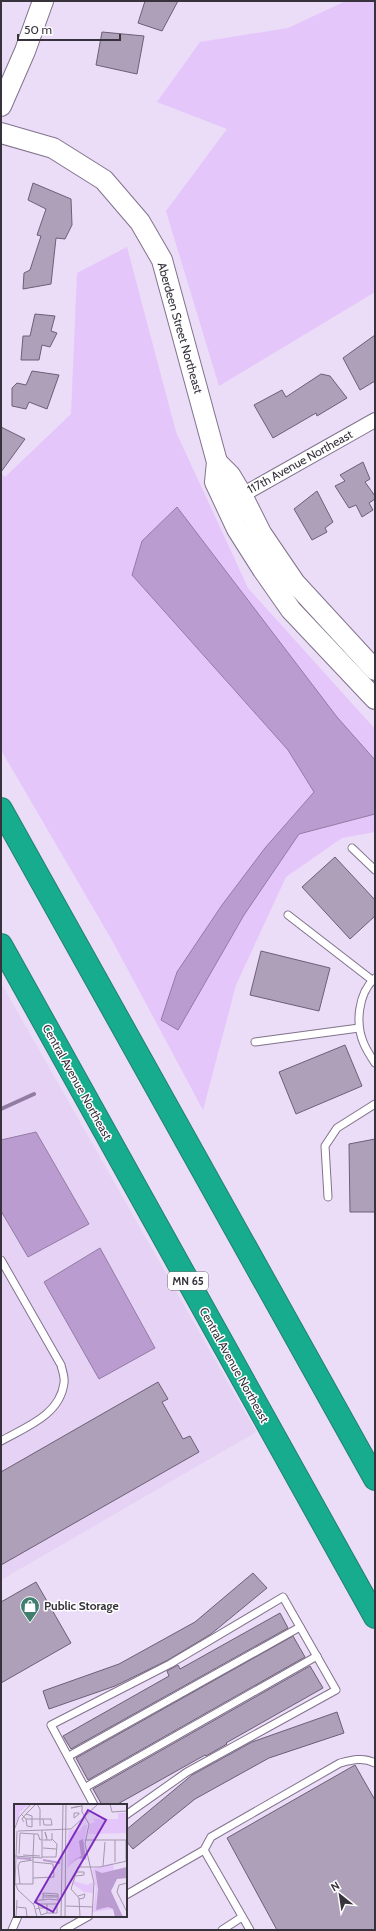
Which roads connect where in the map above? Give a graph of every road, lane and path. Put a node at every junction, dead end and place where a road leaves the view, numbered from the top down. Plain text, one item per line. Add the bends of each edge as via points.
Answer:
1 (43, 1) edge
2 (1, 106) edge
3 (1, 133) edge
4 (375, 420) edge
5 (217, 462) junction
6 (242, 494) junction
7 (227, 508) junction
8 (375, 670) edge
9 (375, 699) edge
10 (1, 809) edge
11 (352, 848) dead end
12 (375, 870) edge
13 (288, 915) dead end
14 (1, 945) edge
15 (374, 979) edge
16 (359, 1028) junction
17 (254, 1042) dead end
18 (375, 1063) edge
19 (375, 1104) edge
20 (328, 1197) dead end
21 (1, 1260) edge
22 (1, 1441) edge
23 (375, 1479) edge
24 (375, 1617) edge
25 (300, 1627) junction
26 (316, 1656) junction
27 (69, 1756) junction
28 (375, 1763) edge
29 (86, 1787) junction
30 (94, 1804) edge
31 (127, 1814) edge
32 (204, 1850) junction
33 (127, 1894) edge
34 (18, 1917) edge
35 (87, 1917) edge
36 (242, 1917) junction
37 (12, 1930) edge
38 (64, 1930) edge
39 (222, 1930) edge
40 (250, 1930) edge

1 - 2 street
3 - 5 street, Aberdeen Street Northeast via 52,148 104,180 140,222 162,260
4 - 6 street, 117th Avenue Northeast
5 - 6 street, Aberdeen Street Northeast via 230,475
5 - 7 street, Aberdeen Street Northeast via 215,482
6 - 7 street, 117th Avenue Northeast
6 - 8 street, Aberdeen Street Northeast via 261,533 295,583
7 - 9 street, Aberdeen Street Northeast via 263,570 291,610
10 - 23 highway
11 - 12 lane
13 - 15 lane
14 - 24 highway, Central Avenue Northeast / MN 65
15 - 16 lane via 362,998
16 - 17 lane
16 - 18 lane via 364,1044
19 - 20 lane via 337,1128 325,1146
21 - 22 lane via 61,1365 65,1382 55,1408
25 - 26 lane
25 - 27 lane
25 - 27 lane via 284,1597 170,1664 51,1725
26 - 29 lane
26 - 31 lane via 336,1690 186,1772
27 - 29 lane
28 - 32 lane via 368,1759 340,1763 211,1837
29 - 30 lane
32 - 33 lane
32 - 36 lane
34 - 37 lane
35 - 38 lane
36 - 39 lane
36 - 40 lane

